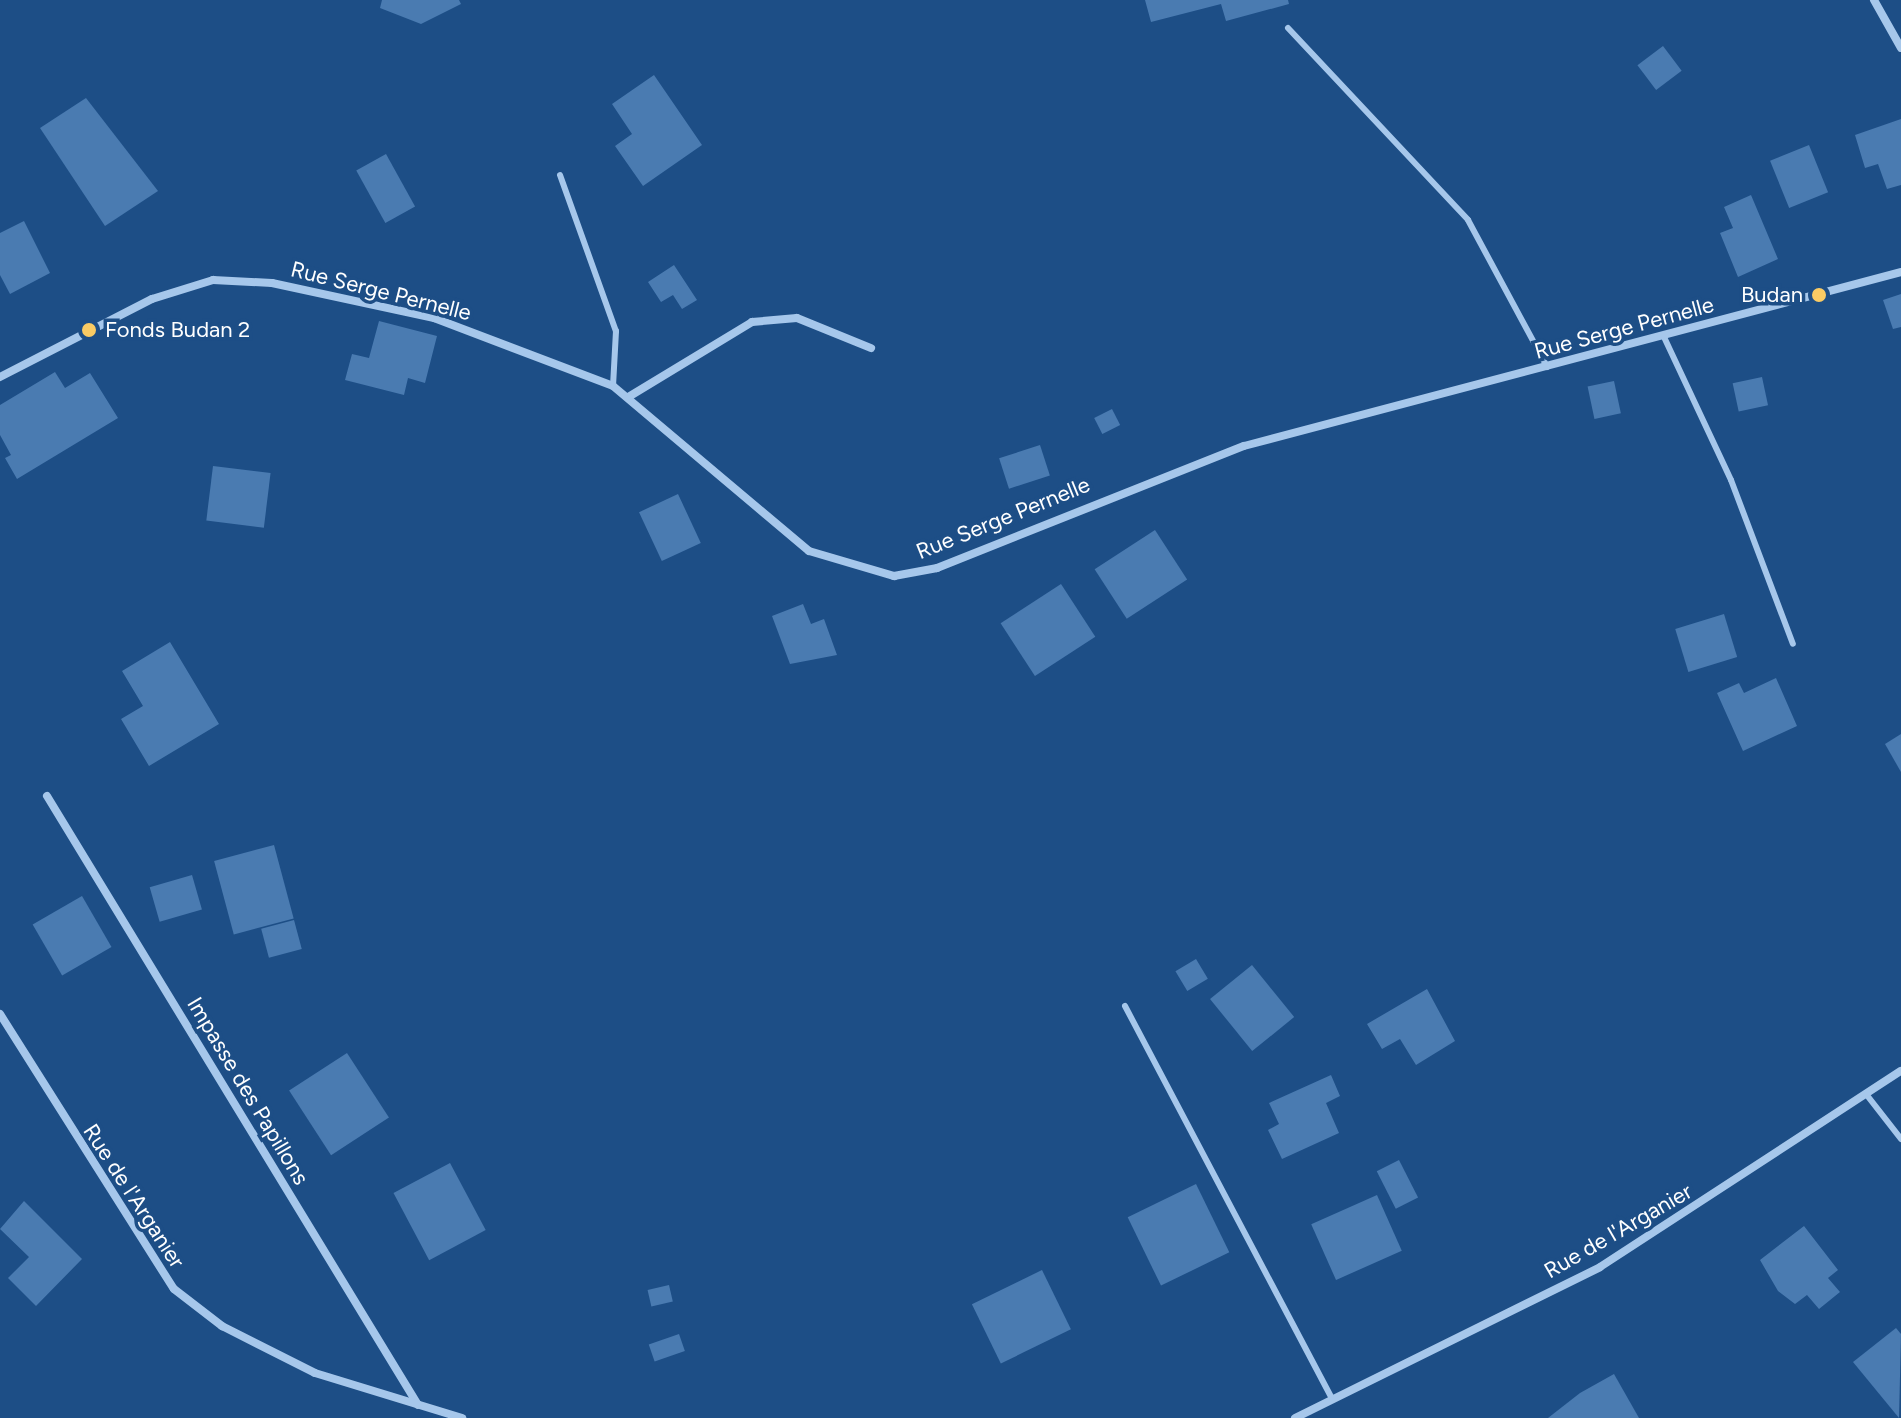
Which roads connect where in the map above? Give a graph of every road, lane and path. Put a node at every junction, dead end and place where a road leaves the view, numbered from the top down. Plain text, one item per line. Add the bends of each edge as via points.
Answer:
1 (1874, 0) edge
2 (1288, 28) dead end
3 (1901, 48) edge
4 (560, 175) dead end
5 (1901, 272) edge
6 (1664, 337) junction
7 (871, 348) dead end
8 (1547, 367) junction
9 (0, 377) edge
10 (613, 386) junction
11 (630, 396) junction
12 (1793, 644) dead end
13 (47, 796) dead end
14 (1125, 1006) dead end
15 (0, 1014) edge
16 (1901, 1071) edge
17 (1866, 1094) junction
18 (1901, 1139) edge
19 (1332, 1399) junction
20 (418, 1405) junction
21 (462, 1418) edge
22 (1295, 1418) edge

1 - 3 street
2 - 8 lane via 1468,220
4 - 10 lane via 616,331
5 - 6 street, Rue Serge Pernelle
6 - 8 street, Rue Serge Pernelle
6 - 12 lane via 1731,480
7 - 11 street via 797,318 752,322
8 - 11 street, Rue Serge Pernelle via 1175,468 937,568 894,576 850,569 809,551
9 - 10 street, Rue Serge Pernelle via 152,299 213,280 241,280 434,318
10 - 11 street, Rue Serge Pernelle
13 - 20 street, Impasse des Papillons
14 - 19 lane
15 - 20 street, Rue de l'Arganier via 174,1289 279,1356
16 - 17 street, Rue de l'Arganier
17 - 18 lane
17 - 19 street, Rue de l'Arganier via 1600,1267
19 - 22 street, Rue de l'Arganier
20 - 21 street, Rue de l'Arganier

